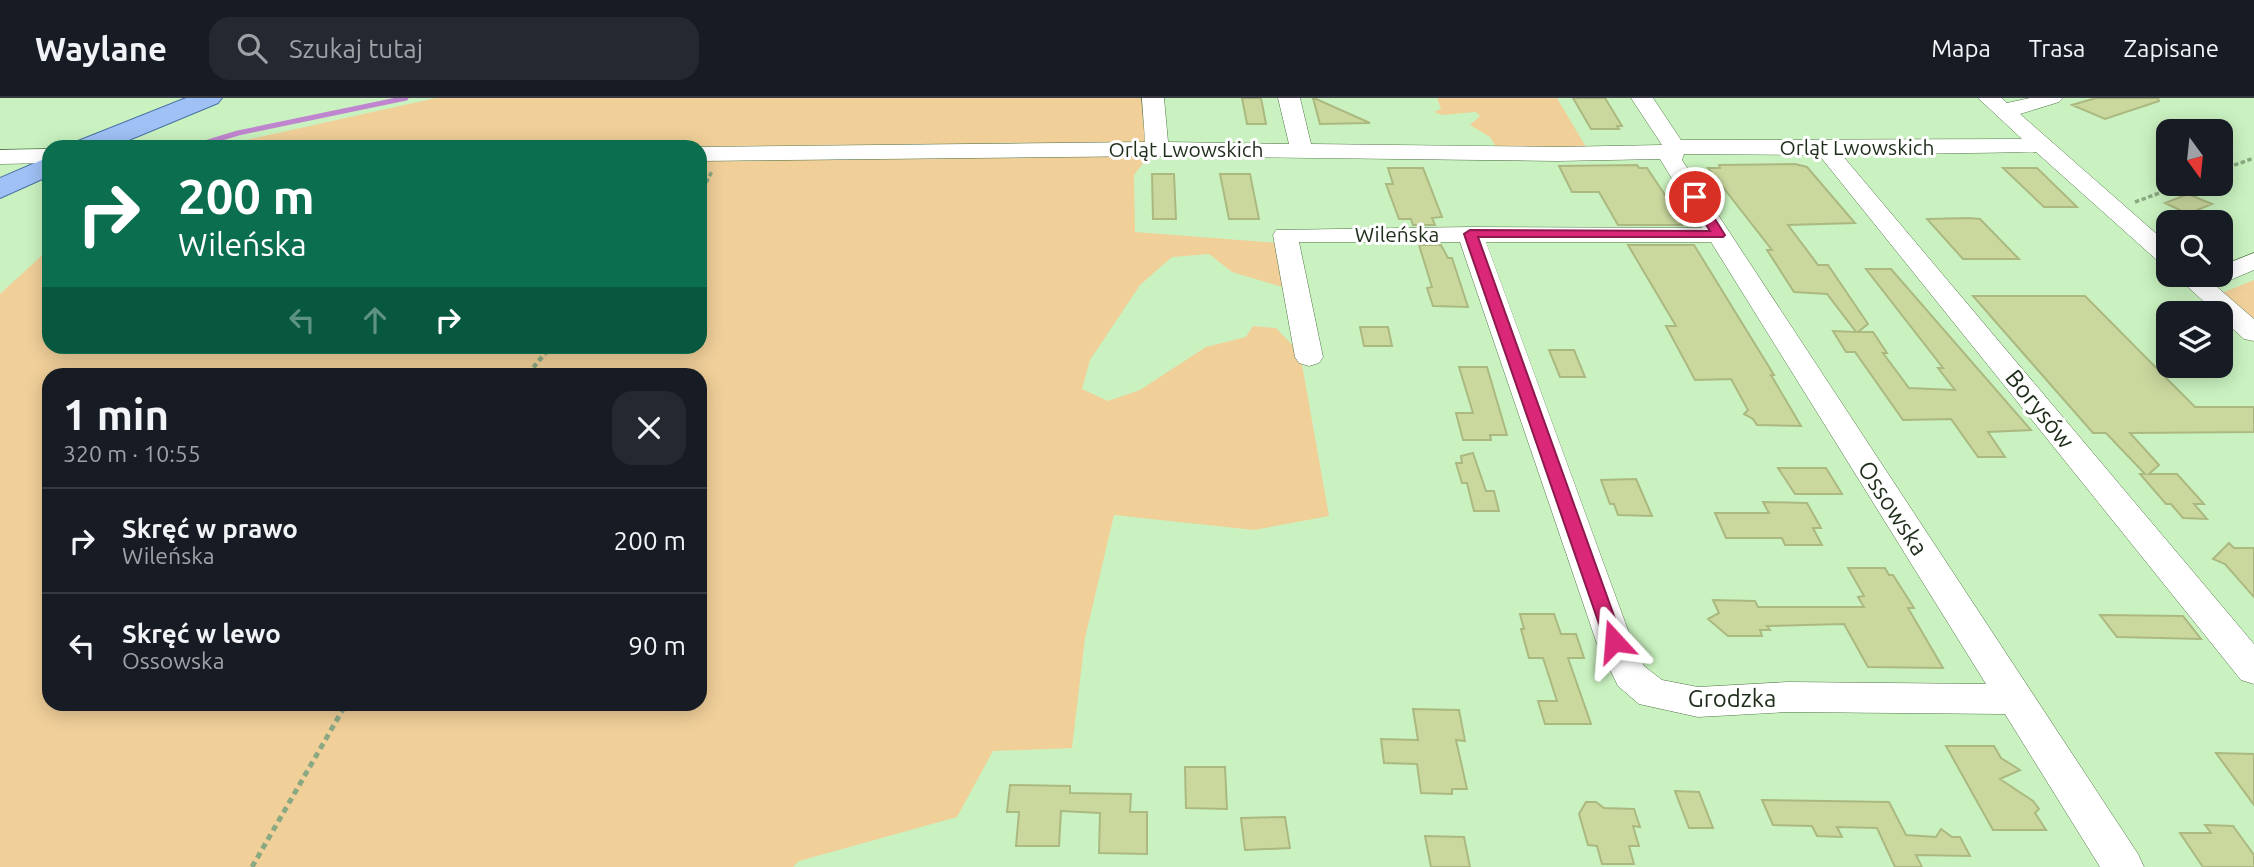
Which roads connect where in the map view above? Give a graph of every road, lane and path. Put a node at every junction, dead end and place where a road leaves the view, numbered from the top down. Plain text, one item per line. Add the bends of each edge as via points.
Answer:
1 (209, 98) edge
2 (1153, 98) edge
3 (1289, 98) edge
4 (1642, 98) edge
5 (2052, 98) edge
6 (1995, 104) edge
7 (105, 140) edge
8 (2040, 145) junction
9 (1157, 149) junction
10 (1301, 149) junction
11 (1673, 149) junction
12 (1825, 149) junction
13 (709, 154) edge
14 (42, 156) edge
15 (0, 157) edge
16 (2254, 158) edge
17 (2233, 166) edge
18 (42, 168) edge
19 (0, 189) edge
20 (2156, 194) edge
21 (2115, 209) junction
22 (1470, 234) junction
23 (1719, 235) junction
24 (2156, 246) edge
25 (2254, 261) edge
26 (2233, 268) edge
27 (2202, 287) edge
28 (2254, 333) edge
29 (544, 354) edge
30 (1309, 357) dead end
31 (533, 368) edge
32 (2254, 670) edge
33 (2016, 699) junction
34 (342, 711) edge
35 (252, 867) edge
36 (2123, 867) edge

1 - 7 main road
2 - 9 street
3 - 10 street
4 - 11 street, Ossowska
5 - 6 street via 2016,109
6 - 8 street
8 - 12 street, Orląt Lwowskich
8 - 21 street
9 - 10 street, Orląt Lwowskich
9 - 13 street, Orląt Lwowskich
10 - 11 street, Orląt Lwowskich via 1557,154
11 - 12 street, Orląt Lwowskich
11 - 23 street, Ossowska via 1671,160
12 - 32 street, Borysów
14 - 15 street
16 - 17 path
18 - 19 main road
20 - 21 path
21 - 24 street
22 - 23 street, Wileńska
22 - 30 street, Wileńska via 1285,234
22 - 33 street, Grodzka via 1614,641 1631,676 1652,693 1699,702 1788,697
23 - 33 street, Ossowska
25 - 26 street
27 - 28 street
29 - 31 path
33 - 36 street, Ossowska
34 - 35 path

